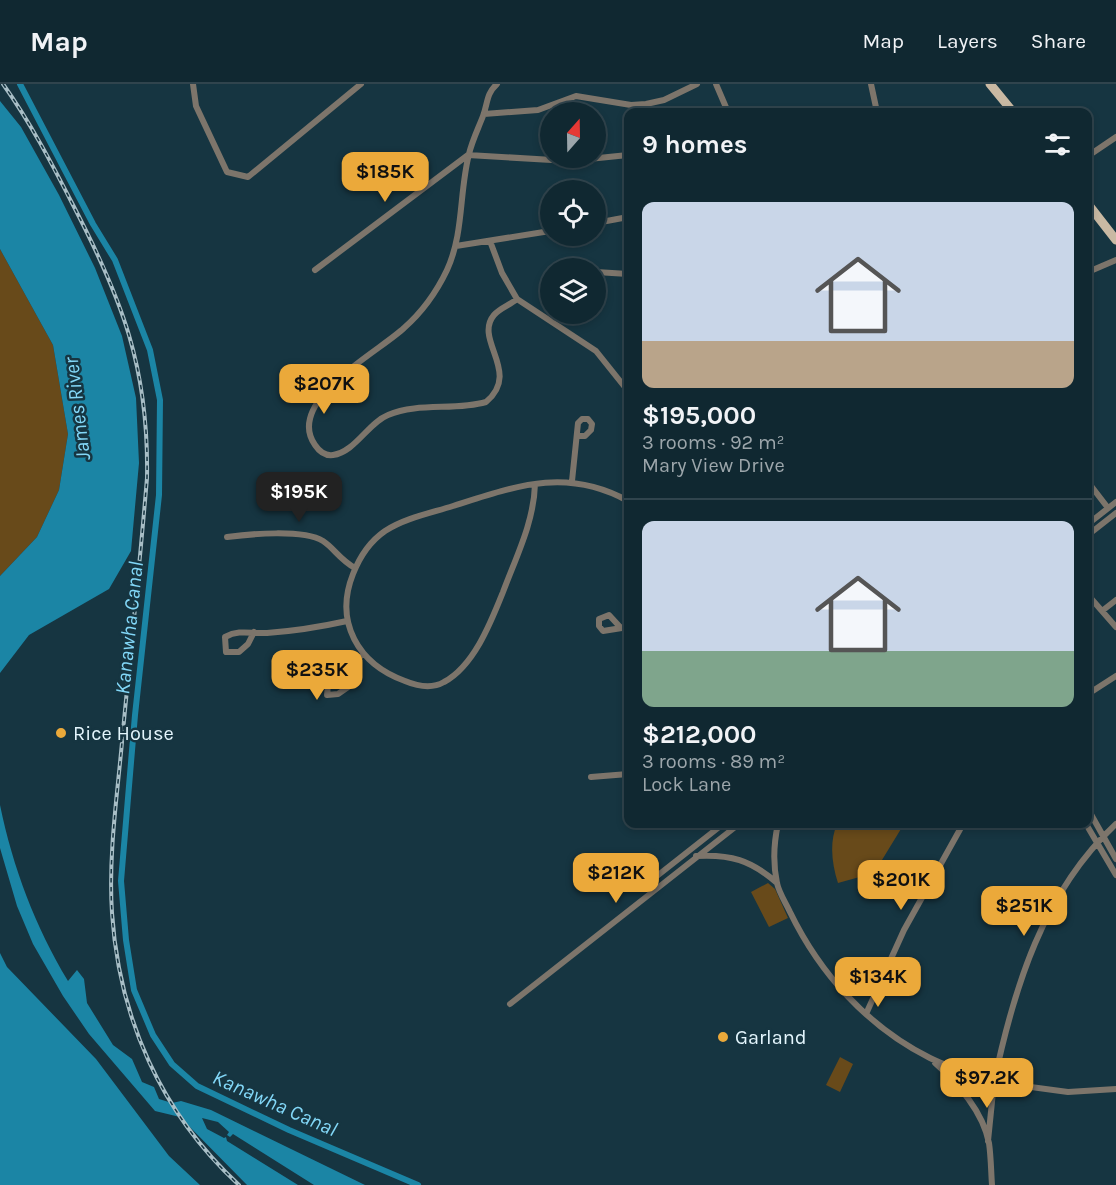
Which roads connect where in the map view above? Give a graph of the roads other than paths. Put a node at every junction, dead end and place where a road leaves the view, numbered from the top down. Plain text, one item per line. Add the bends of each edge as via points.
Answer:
1 (194, 84) edge
2 (361, 84) edge
3 (497, 84) edge
4 (697, 84) edge
5 (716, 84) edge
6 (870, 84) edge
7 (990, 84) edge
8 (726, 108) edge
9 (876, 108) edge
10 (1010, 108) edge
11 (484, 114) junction
12 (1116, 137) edge
13 (1092, 153) edge
14 (468, 155) junction
15 (624, 155) edge
16 (1092, 209) edge
17 (624, 219) edge
18 (606, 221) edge
19 (540, 233) edge
20 (1116, 240) edge
21 (490, 241) junction
22 (456, 246) junction
23 (1116, 260) edge
24 (315, 270) dead end
25 (1092, 270) edge
26 (606, 273) edge
27 (624, 274) edge
28 (517, 299) junction
29 (540, 310) edge
30 (561, 324) edge
31 (624, 386) edge
32 (577, 436) dead end
33 (572, 481) junction
34 (535, 484) junction
35 (1092, 487) edge
36 (624, 499) edge
37 (1116, 502) edge
38 (1108, 508) junction
39 (1116, 513) edge
40 (1092, 521) edge
41 (1092, 532) edge
42 (227, 537) dead end
43 (356, 568) junction
44 (1092, 600) edge
45 (1116, 600) edge
46 (1102, 611) junction
47 (347, 621) junction
48 (1116, 627) edge
49 (621, 628) dead end
50 (624, 628) edge
51 (254, 632) junction
52 (363, 654) junction
53 (350, 666) junction
54 (1116, 676) edge
55 (1092, 691) edge
56 (624, 774) edge
57 (591, 777) dead end
58 (1092, 816) edge
59 (1116, 824) edge
60 (718, 828) edge
61 (734, 828) edge
62 (778, 828) edge
63 (961, 828) edge
64 (1088, 828) edge
65 (1103, 837) junction
66 (1097, 843) junction
67 (696, 856) junction
68 (1116, 859) edge
69 (1116, 875) edge
70 (777, 883) junction
71 (643, 887) dead end
72 (510, 1004) dead end
73 (866, 1014) junction
74 (930, 1059) junction
75 (994, 1082) junction
76 (1116, 1089) edge
77 (988, 1141) junction
78 (992, 1185) edge

1 - 2 street via 196,106 227,172 248,177
3 - 11 street via 487,97
4 - 11 street via 646,104 576,96 538,110
5 - 8 street
6 - 9 street
7 - 10 main road
11 - 14 street
12 - 13 street
14 - 15 street via 569,161
14 - 22 street
14 - 24 street
16 - 20 main road
17 - 18 street
19 - 21 street
21 - 22 street
21 - 28 street
22 - 28 street via 447,270 415,317 340,378 321,399 311,417 310,435 319,450 327,455 341,453 389,414 486,402 497,392 500,381 489,324 494,315
23 - 25 street
26 - 27 street
28 - 29 street
30 - 31 street via 596,351
32 - 33 street
33 - 34 street
33 - 36 street
34 - 43 street via 407,520 373,541
34 - 52 street via 530,521 494,615 460,672 431,687 408,683 390,676
35 - 38 street
37 - 38 street
38 - 40 street
39 - 41 street
42 - 43 street via 303,536 323,541
43 - 47 street via 345,606
44 - 46 street
45 - 46 street
46 - 48 street
47 - 51 street via 306,629
47 - 52 street
49 - 50 street
51 - 51 street via 236,632 225,637 226,652 239,652
52 - 53 street
53 - 53 street via 328,685 327,695 338,694 351,685
54 - 55 street
56 - 57 street
58 - 65 street
59 - 65 street
60 - 71 street
61 - 67 street
62 - 70 street
63 - 73 street via 904,930
64 - 66 street
65 - 66 street
65 - 68 street
66 - 69 street
66 - 75 street via 1060,896 1030,953 1009,1014
67 - 70 street via 745,860
67 - 72 street
70 - 73 street via 817,958
73 - 74 street
74 - 75 street
74 - 77 street via 960,1088
75 - 76 street via 1068,1092
75 - 77 street
77 - 78 street

